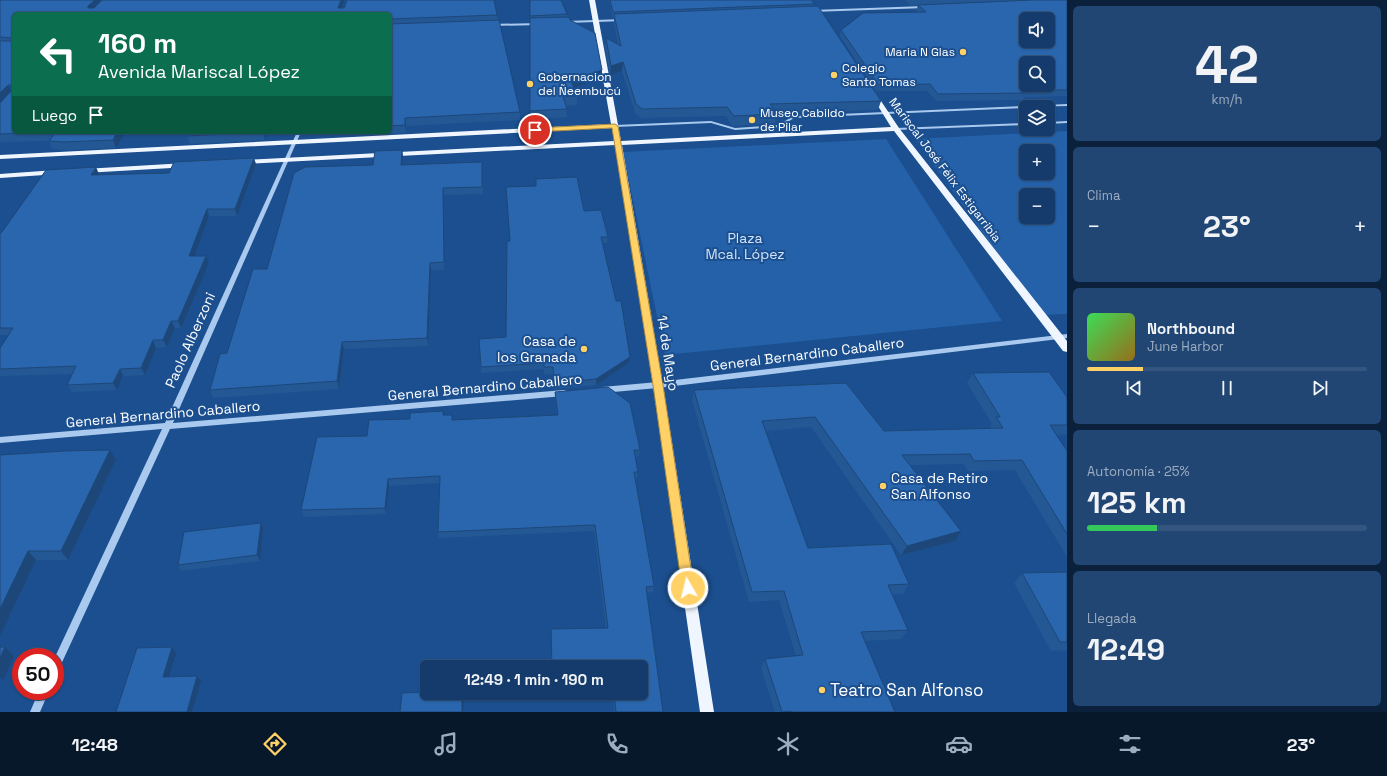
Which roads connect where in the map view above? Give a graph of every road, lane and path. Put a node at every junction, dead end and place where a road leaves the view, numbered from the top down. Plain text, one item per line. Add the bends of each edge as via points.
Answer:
1 (592, 0) edge
2 (927, 7) edge
3 (816, 8) junction
4 (810, 11) edge
5 (822, 17) edge
6 (627, 20) edge
7 (596, 21) junction
8 (548, 23) edge
9 (564, 23) edge
10 (485, 26) edge
11 (869, 87) edge
12 (1067, 105) edge
13 (885, 112) junction
14 (1067, 122) edge
15 (1055, 123) edge
16 (1019, 124) edge
17 (615, 126) junction
18 (896, 130) junction
19 (298, 134) edge
20 (296, 142) junction
21 (618, 143) junction
22 (0, 157) edge
23 (287, 159) junction
24 (231, 162) edge
25 (191, 165) edge
26 (0, 176) edge
27 (1063, 336) edge
28 (1067, 349) edge
29 (658, 385) junction
30 (595, 391) edge
31 (571, 393) edge
32 (167, 427) junction
33 (0, 440) edge
34 (64, 649) edge
35 (40, 700) edge
36 (35, 712) edge
37 (707, 712) edge

1 - 7 main road, 14 de Mayo
2 - 3 street
3 - 4 street
3 - 5 main road
6 - 7 street
7 - 9 street
7 - 17 main road, 14 de Mayo
8 - 10 street
11 - 13 main road, Mariscal José Félix Estigarribia
12 - 13 street
13 - 17 street via 792,117 780,126 735,129 711,122
13 - 18 main road, Mariscal José Félix Estigarribia
14 - 15 street
16 - 18 street
17 - 20 main road
17 - 21 main road, 14 de Mayo
18 - 21 main road
18 - 27 main road, Mariscal José Félix Estigarribia
19 - 20 street, Paolo Alberzoni
20 - 22 main road
20 - 23 street, Paolo Alberzoni
21 - 23 main road
21 - 29 main road, 14 de Mayo
23 - 24 main road
23 - 32 street, Paolo Alberzoni
25 - 26 main road
27 - 28 main road, Mariscal José Félix Estigarribia
27 - 29 street, General Bernardino Caballero
29 - 30 street, General Bernardino Caballero
29 - 37 main road, 14 de Mayo
31 - 32 street, General Bernardino Caballero
32 - 33 street, General Bernardino Caballero
32 - 34 street, Paolo Alberzoni
35 - 36 street

